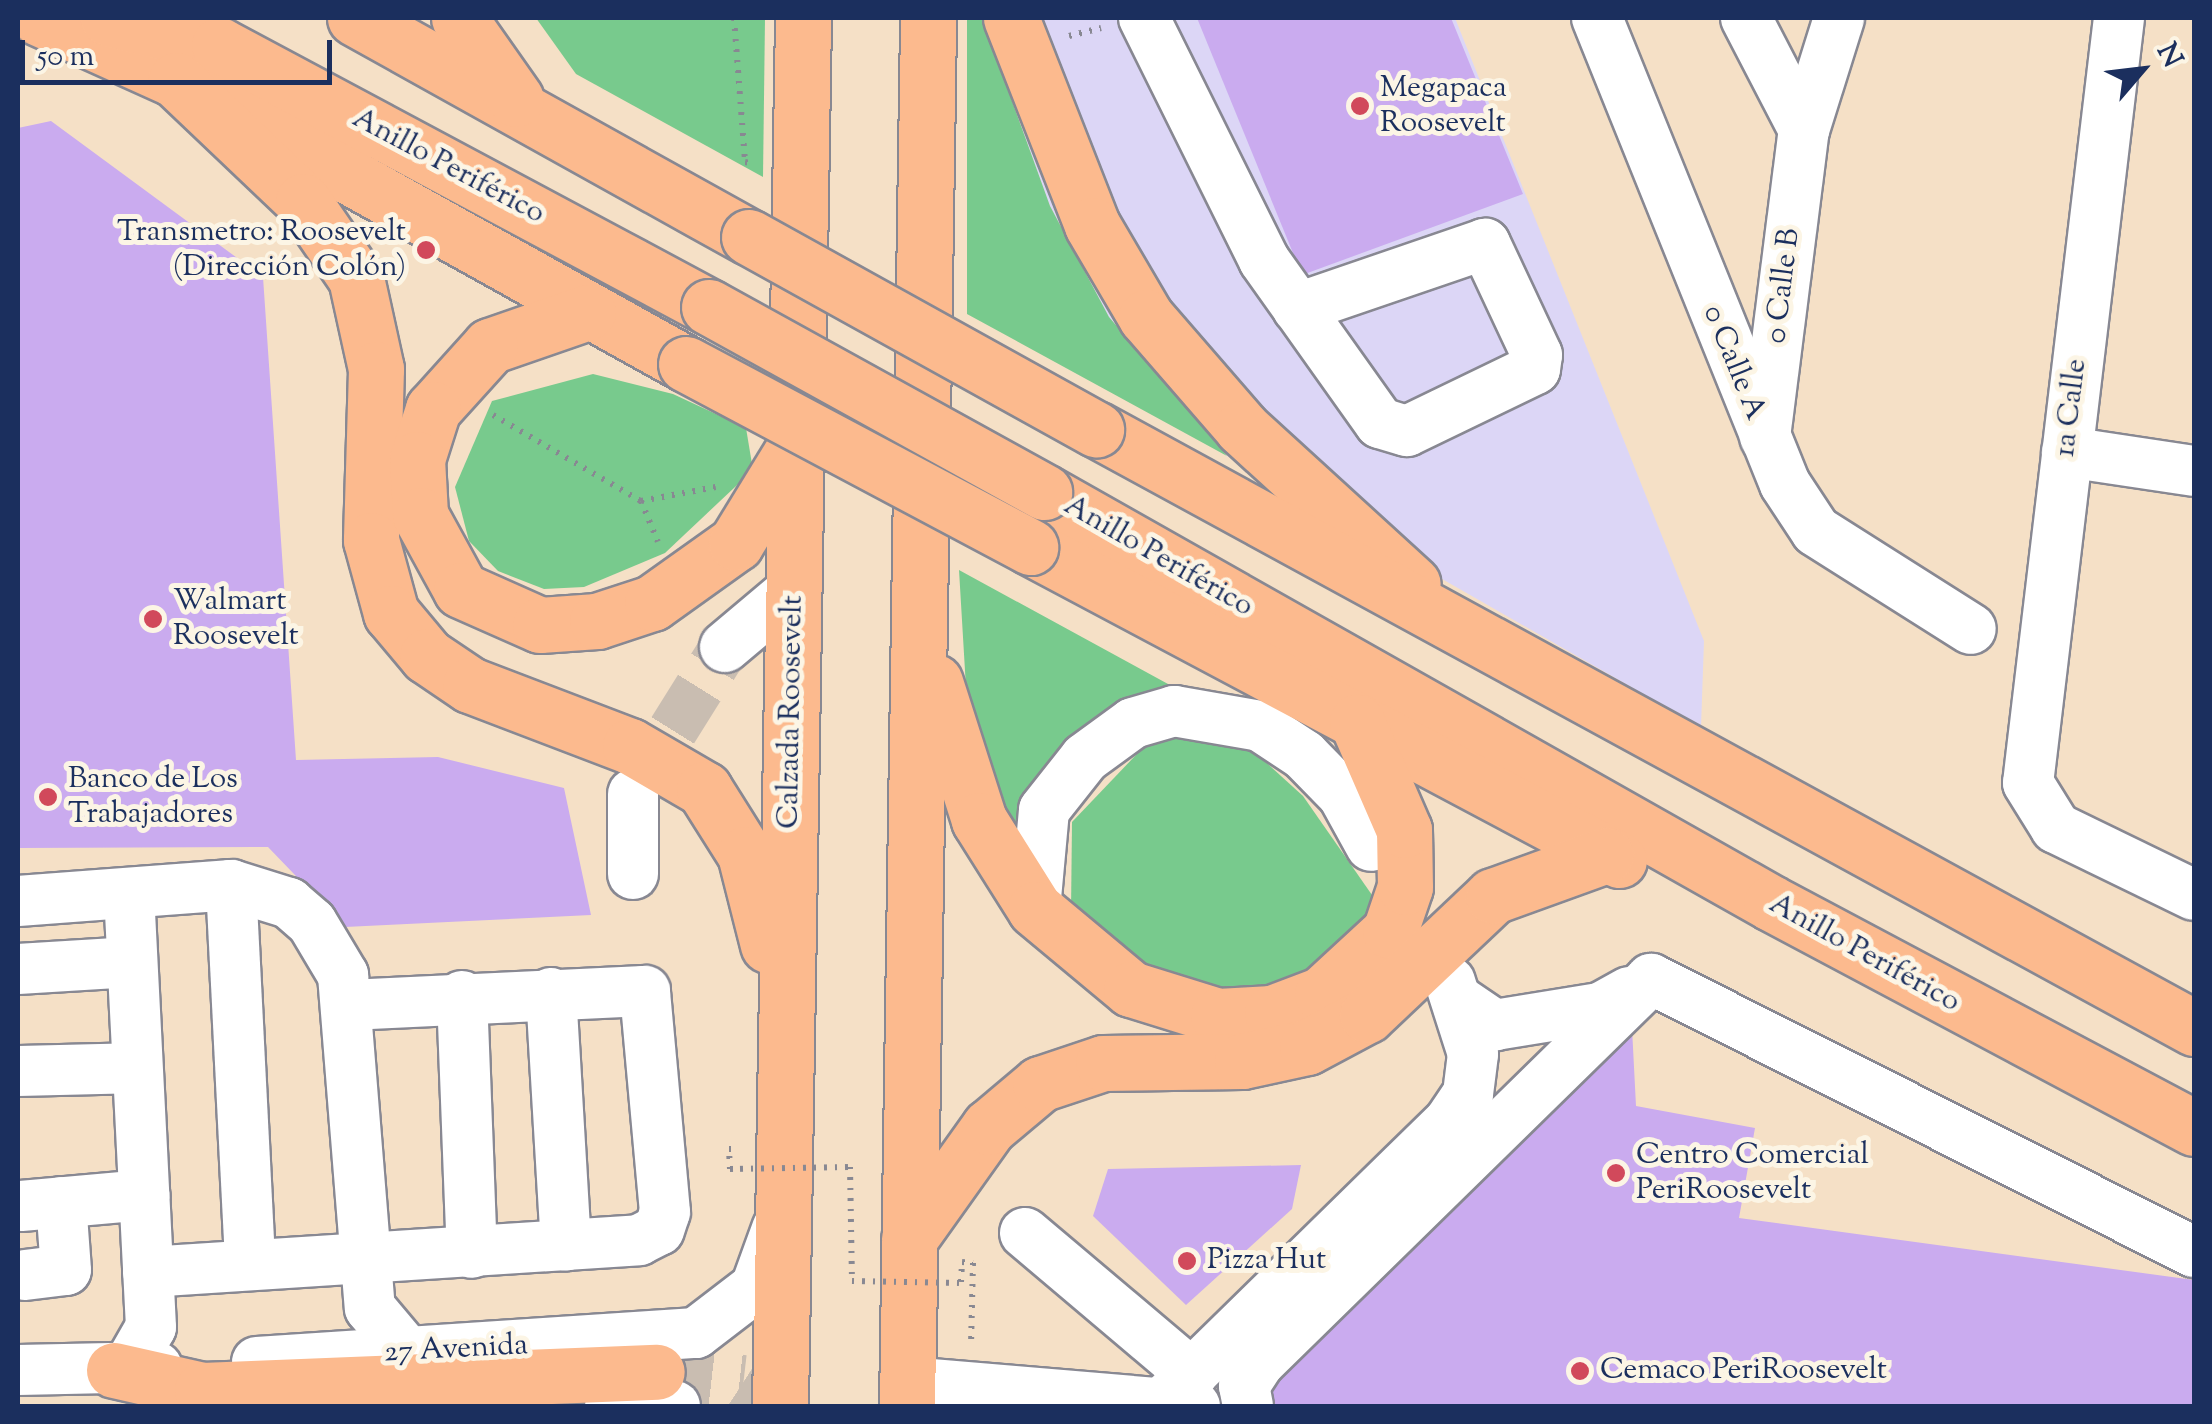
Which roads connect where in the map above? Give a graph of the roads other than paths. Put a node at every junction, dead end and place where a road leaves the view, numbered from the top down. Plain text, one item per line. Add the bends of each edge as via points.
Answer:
1 (38, 18) edge
2 (108, 18) edge
3 (354, 18) edge
4 (459, 18) edge
5 (803, 18) edge
6 (928, 18) edge
7 (1011, 18) edge
8 (1144, 18) edge
9 (1597, 18) edge
10 (1746, 18) edge
11 (1839, 18) edge
12 (2120, 18) edge
13 (176, 80) junction
14 (547, 129) junction
15 (1804, 130) junction
16 (1298, 308) junction
17 (588, 312) junction
18 (1764, 442) junction
19 (2067, 452) junction
20 (789, 459) junction
21 (2194, 471) edge
22 (920, 552) junction
23 (795, 588) junction
24 (1449, 623) junction
25 (1972, 629) dead end
26 (725, 647) tunnel mouth
27 (1357, 722) junction
28 (633, 794) tunnel mouth
29 (1371, 846) dead end
30 (1606, 855) junction
31 (633, 874) dead end
32 (231, 885) junction
33 (129, 894) junction
34 (2194, 895) edge
35 (18, 901) edge
36 (1770, 903) junction
37 (1035, 908) junction
38 (132, 962) junction
39 (18, 969) edge
40 (1651, 979) junction
41 (551, 993) junction
42 (462, 996) junction
43 (347, 1005) junction
44 (2194, 1028) edge
45 (786, 1035) junction
46 (137, 1068) junction
47 (18, 1071) edge
48 (2194, 1128) edge
49 (784, 1170) junction
50 (145, 1195) junction
51 (1025, 1234) dead end
52 (909, 1239) junction
53 (566, 1246) junction
54 (2194, 1252) edge
55 (472, 1253) junction
56 (365, 1254) junction
57 (250, 1263) junction
58 (148, 1272) junction
59 (25, 1275) dead end
60 (408, 1353) junction
61 (121, 1369) junction
62 (18, 1370) edge
63 (666, 1389) edge
64 (1185, 1393) edge
65 (907, 1394) edge
66 (1072, 1402) edge
67 (610, 1406) edge
68 (780, 1406) edge
69 (1248, 1406) edge

1 - 13 highway
2 - 36 highway, Anillo Periférico, bridge via 220,45 1044,492
3 - 14 highway
4 - 14 highway
5 - 20 highway, Calzada Roosevelt
6 - 22 highway
7 - 24 highway via 1085,209 1146,316 1242,428 1374,541
8 - 16 street via 1264,260
9 - 18 street, 0 Calle A
10 - 15 street
11 - 15 street, 0 Calle B
12 - 19 street, 1a Calle
13 - 17 highway
13 - 45 highway via 303,201 356,278 376,369 370,540 391,613 427,656 470,685 630,746 704,789 745,854
14 - 24 highway, bridge
15 - 18 street, 0 Calle B
16 - 16 street via 1485,244 1537,355 1535,369 1524,382 1395,432
17 - 20 highway via 522,329 445,386 418,459 429,543 461,590 540,625 598,622 678,590 736,543
17 - 27 highway, bridge
18 - 25 street, 0 Calle A via 1816,531
19 - 21 street
19 - 34 street, 1a Calle via 2032,799 2056,828
20 - 23 highway, Calzada Roosevelt
22 - 37 highway via 946,730 980,820
22 - 52 highway
23 - 26 street
23 - 45 highway, Calzada Roosevelt
24 - 44 highway
27 - 30 highway
27 - 37 highway via 1396,799 1405,888 1379,947 1322,994 1244,1016 1160,1003 1104,973
28 - 31 street
29 - 37 street via 1343,795 1304,755 1260,726 1174,712 1133,722 1085,758 1044,810
30 - 36 highway
30 - 52 highway via 1493,896 1367,1016 1308,1047 1242,1062 1103,1063 1040,1084 989,1127
32 - 33 street
32 - 43 street via 289,903 312,923 337,961
32 - 57 street
33 - 35 street
33 - 38 street
36 - 48 highway, Anillo Periférico
38 - 39 street
38 - 46 street
40 - 54 street
40 - 64 street via 1600,1008 1495,1026 1456,992 1473,1054 1468,1094 1449,1122
40 - 69 street via 1258,1363 1244,1386
41 - 42 street
41 - 53 street
41 - 53 street via 644,991 665,1212 658,1230 639,1240
42 - 43 street
42 - 55 street
43 - 56 street
45 - 49 highway, Calzada Roosevelt
46 - 47 street
46 - 50 street
49 - 60 street, 27 Avenida via 775,1247 756,1287 719,1324 671,1338
49 - 68 highway, Calzada Roosevelt
50 - 58 street
50 - 59 street via 41,1204 66,1270
51 - 64 street
52 - 65 highway
53 - 55 street
55 - 56 street
56 - 57 street
56 - 60 street via 370,1308
57 - 58 street
58 - 61 street via 150,1327
60 - 61 street, 27 Avenida
61 - 62 street, 27 Avenida
61 - 63 highway via 202,1390
63 - 67 street
64 - 66 street
65 - 66 street

